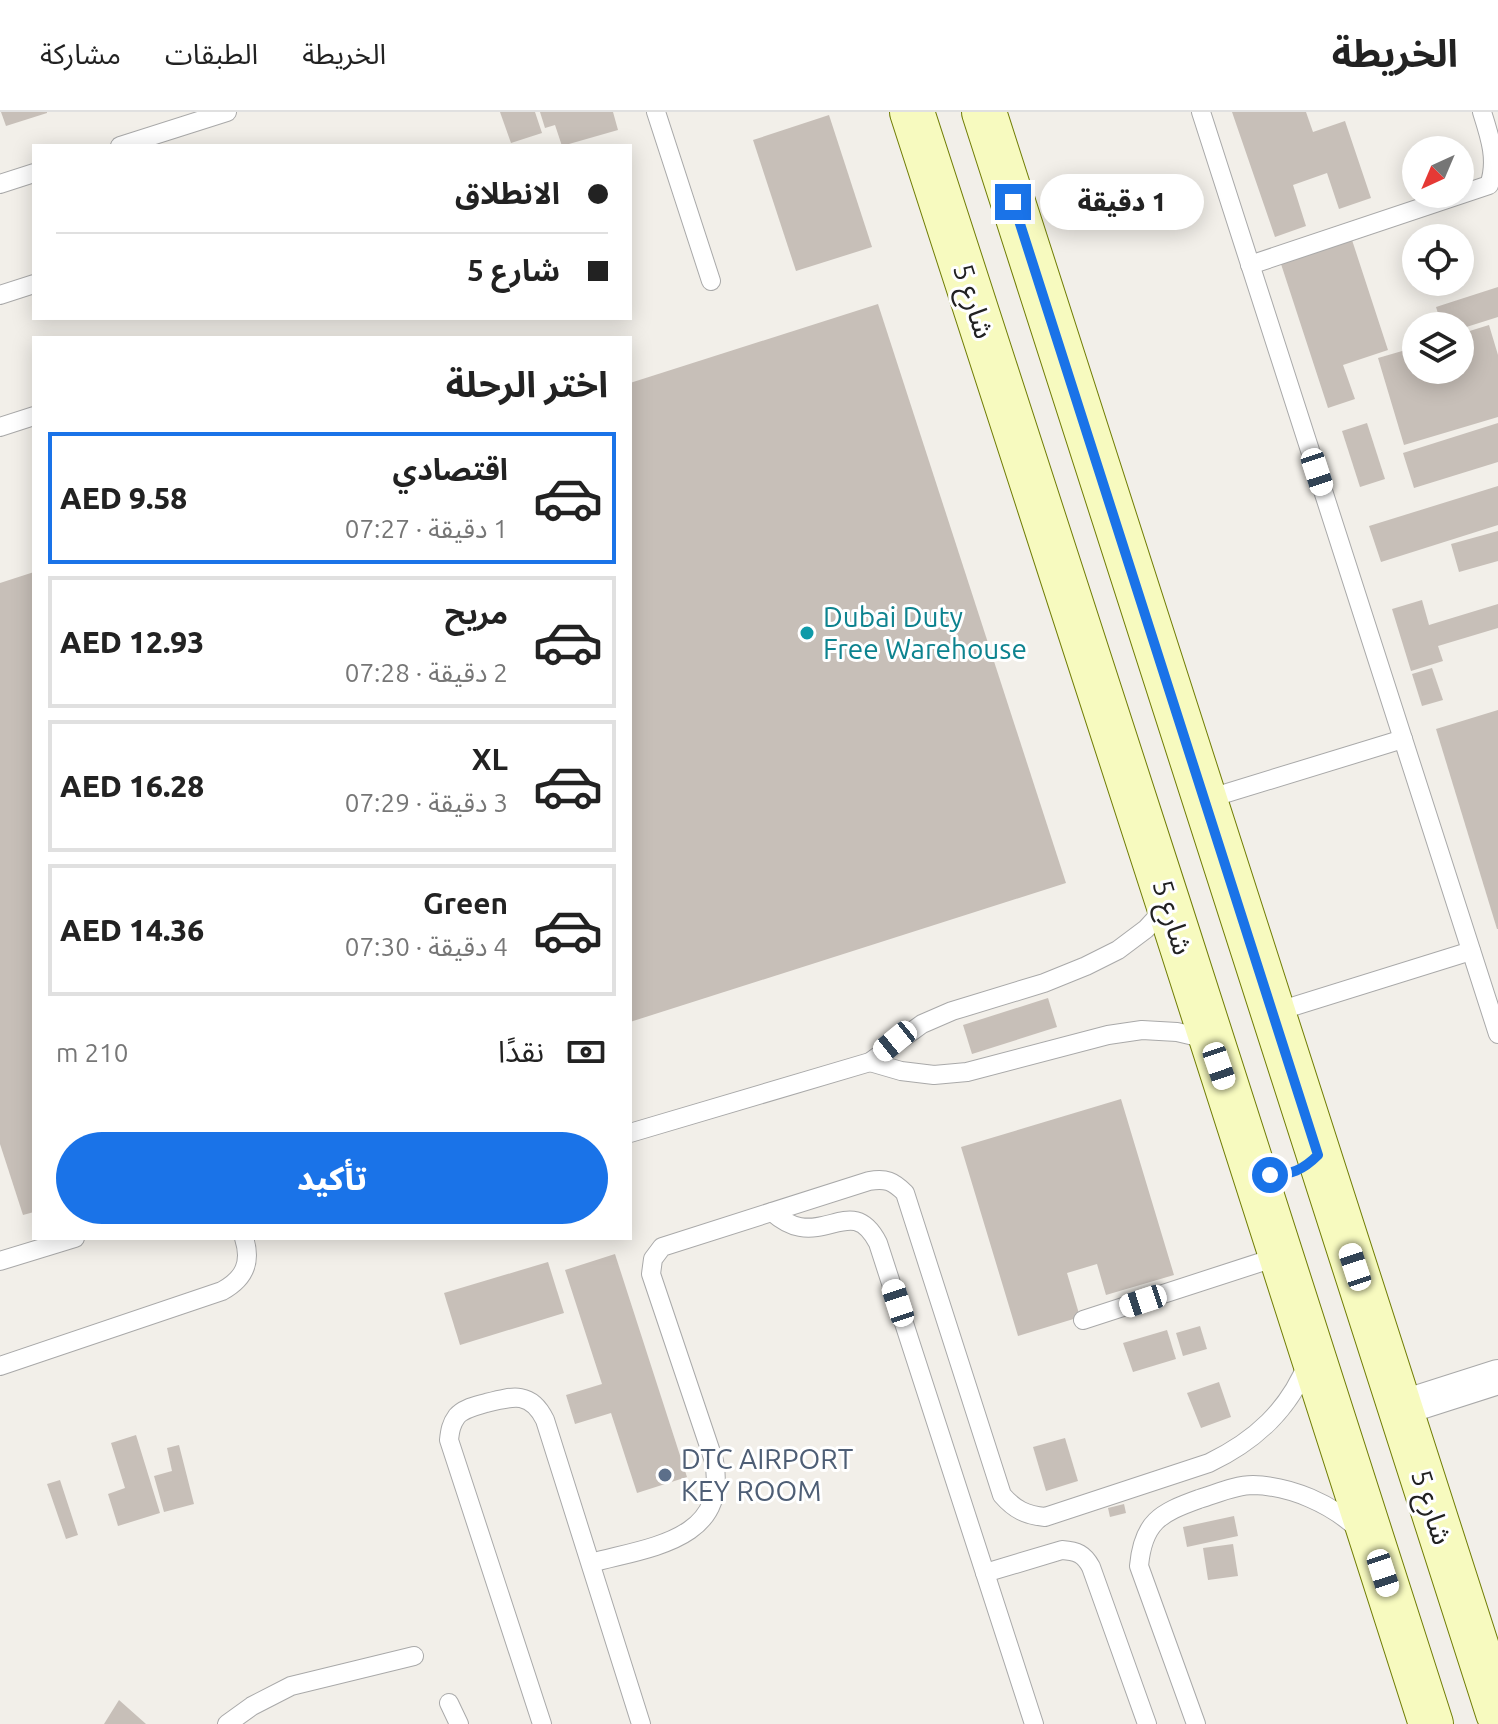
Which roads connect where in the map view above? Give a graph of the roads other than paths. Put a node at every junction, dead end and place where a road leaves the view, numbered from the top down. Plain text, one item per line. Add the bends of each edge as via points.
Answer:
1 (227, 112) edge
2 (656, 112) edge
3 (912, 112) edge
4 (984, 112) edge
5 (1201, 112) edge
6 (1482, 112) edge
7 (126, 144) edge
8 (32, 174) edge
9 (0, 184) edge
10 (1250, 265) junction
11 (711, 281) dead end
12 (32, 285) edge
13 (0, 295) edge
14 (32, 417) edge
15 (0, 427) edge
16 (1403, 739) junction
17 (1204, 800) junction
18 (1169, 903) junction
19 (1471, 951) junction
20 (1272, 1013) junction
21 (1498, 1034) edge
22 (1211, 1040) junction
23 (870, 1062) junction
24 (632, 1132) edge
25 (1318, 1155) junction
26 (1253, 1168) junction
27 (772, 1212) junction
28 (68, 1240) edge
29 (245, 1240) edge
30 (1280, 1256) junction
31 (0, 1261) edge
32 (1083, 1320) dead end
33 (1312, 1352) junction
34 (2, 1362) edge
35 (1498, 1377) edge
36 (1401, 1408) junction
37 (1373, 1543) junction
38 (591, 1563) junction
39 (985, 1573) junction
40 (414, 1656) dead end
41 (449, 1703) dead end
42 (1498, 1713) edge
43 (227, 1724) edge
44 (459, 1724) edge
45 (542, 1724) edge
46 (641, 1724) edge
47 (1034, 1724) edge
48 (1147, 1724) edge
49 (1196, 1724) edge
50 (1431, 1724) edge

1 - 7 lane
2 - 11 lane
3 - 18 street, شارع 5
4 - 17 street, شارع 5
5 - 10 lane
6 - 10 lane via 1497,158 1497,173 1489,185
8 - 9 lane
10 - 16 lane
12 - 13 lane
14 - 15 lane
16 - 17 lane
16 - 19 lane
17 - 20 street, شارع 5
18 - 22 street, شارع 5
18 - 23 lane via 1118,950 1044,983 922,1024
19 - 20 lane
19 - 21 lane
20 - 25 street, شارع 5
22 - 23 lane via 1142,1030 967,1072 934,1075
22 - 26 street, شارع 5
23 - 24 lane
25 - 26 street via 1288,1175
25 - 36 street, شارع 5
26 - 30 street, شارع 5
27 - 33 lane via 883,1178 905,1193 1002,1495 1028,1515 1045,1517 1230,1453 1281,1411
27 - 38 lane via 662,1247 653,1259 655,1289 714,1461 715,1498 707,1515 688,1533
27 - 39 lane via 799,1227 842,1220 871,1229
28 - 31 lane
29 - 34 lane via 247,1266 238,1282 222,1291
30 - 32 lane
30 - 33 street, شارع 5
33 - 37 street, شارع 5
35 - 36 street
36 - 42 street, شارع 5
37 - 49 lane via 1310,1498 1253,1485 1170,1509 1152,1523 1141,1543 1139,1566
37 - 50 street, شارع 5
38 - 45 lane via 540,1409 520,1397 507,1397 458,1414 449,1440
38 - 46 lane
39 - 47 lane
39 - 48 lane via 1062,1550 1085,1557
40 - 43 lane via 291,1686
41 - 44 lane

